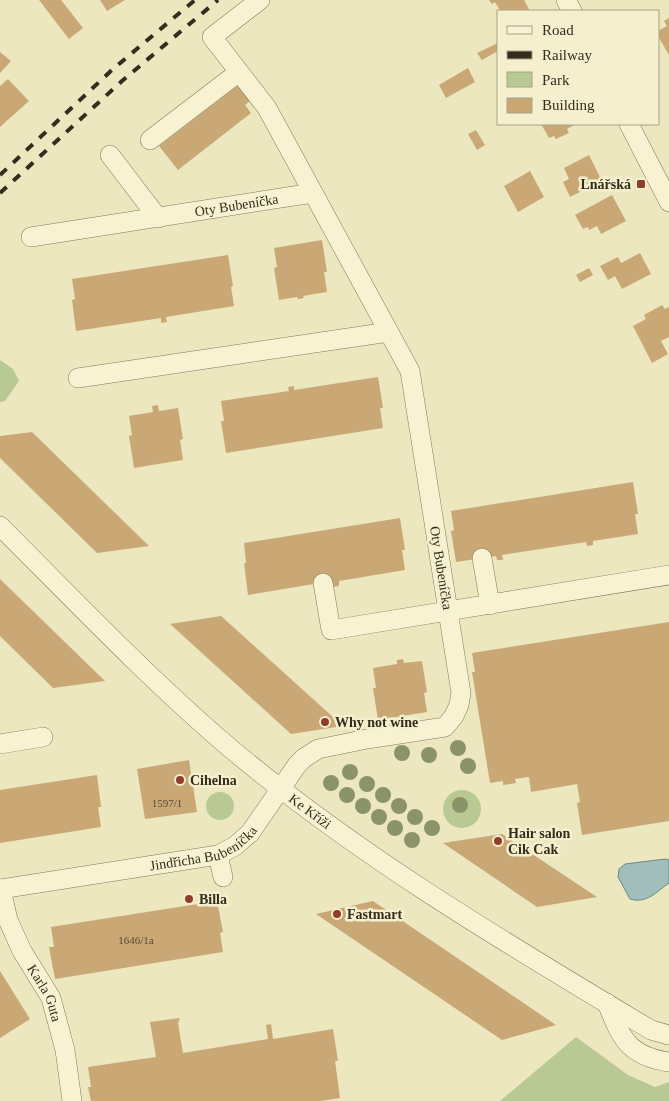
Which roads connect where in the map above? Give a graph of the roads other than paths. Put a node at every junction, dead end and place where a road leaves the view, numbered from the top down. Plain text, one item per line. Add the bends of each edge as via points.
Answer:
1 (260, 0) edge
2 (239, 72) junction
3 (630, 125) edge
4 (150, 140) dead end
5 (110, 155) dead end
6 (313, 193) junction
7 (669, 202) edge
8 (158, 218) junction
9 (31, 238) dead end
10 (389, 332) junction
11 (78, 378) dead end
12 (0, 526) edge
13 (482, 558) dead end
14 (669, 575) edge
15 (324, 583) dead end
16 (490, 605) junction
17 (448, 612) junction
18 (43, 737) dead end
19 (367, 739) joint
20 (0, 744) edge
21 (281, 789) junction
22 (218, 855) junction
23 (223, 877) dead end
24 (1, 889) edge
25 (607, 1003) junction
26 (669, 1035) edge
27 (669, 1062) edge
28 (72, 1101) edge

1 - 2 street, Oty Bubeníčka via 212,37
2 - 4 street
2 - 6 street, Oty Bubeníčka via 267,108
3 - 7 street
5 - 8 street
6 - 8 street, Oty Bubeníčka
6 - 10 street, Oty Bubeníčka
8 - 9 street, Oty Bubeníčka
10 - 11 street
10 - 17 street, Oty Bubeníčka via 410,371
12 - 21 street, Ke Kříži via 152,676 229,747
13 - 16 street
14 - 16 street
15 - 17 street via 331,630
16 - 17 street
17 - 19 street, Oty Bubeníčka via 461,693 454,716 444,727
18 - 20 street
19 - 21 street, Jindřicha Bubeníčka via 318,749 297,765
21 - 22 street, Jindřicha Bubeníčka via 250,832 235,846
21 - 25 street, Ke Kříži via 338,832 470,921
22 - 23 street
22 - 24 street, Jindřicha Bubeníčka
24 - 28 street, Karla Guta via 8,920 22,951 51,998
25 - 26 street, Ke Kříži via 651,1030
25 - 27 street via 620,1035 628,1044 653,1059

